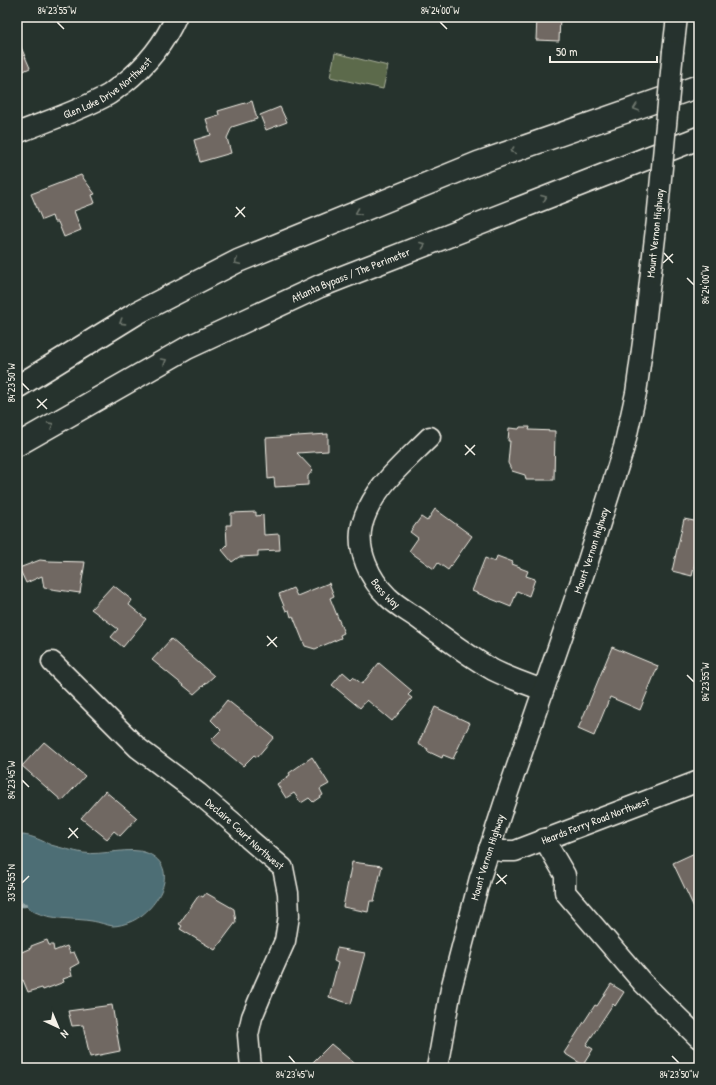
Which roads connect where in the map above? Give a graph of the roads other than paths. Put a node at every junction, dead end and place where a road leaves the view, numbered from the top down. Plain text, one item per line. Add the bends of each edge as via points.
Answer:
1 (176, 17) edge
2 (677, 17) edge
3 (699, 86) edge
4 (17, 133) edge
5 (699, 138) edge
6 (17, 387) edge
7 (430, 437) dead end
8 (17, 445) edge
9 (52, 662) dead end
10 (543, 690) junction
11 (699, 781) edge
12 (544, 839) junction
13 (489, 849) junction
14 (699, 1038) edge
15 (251, 1068) edge
16 (437, 1068) edge

1 - 4 street, Glen Lake Drive Northwest via 150,60 109,94
2 - 10 street, Mount Vernon Highway, bridge via 658,213 636,392 624,447
3 -> 6 highway via 478,163 238,261 137,313
8 -> 5 highway, Atlanta Bypass / The Perimeter via 187,348 320,286
7 - 10 street, Bass Way via 380,488 372,500 362,526 362,548 367,565 388,598 492,669
9 - 15 street, Declaire Court Northwest via 138,748 198,793 282,868 288,893 289,916 285,942 252,1017 248,1035
10 - 13 street, Mount Vernon Highway
11 - 12 street, Heards Ferry Road Northwest
12 - 13 street, Heards Ferry Road Northwest via 515,851
12 - 14 street via 565,875 565,892 642,983
13 - 16 street, Mount Vernon Highway via 451,989

